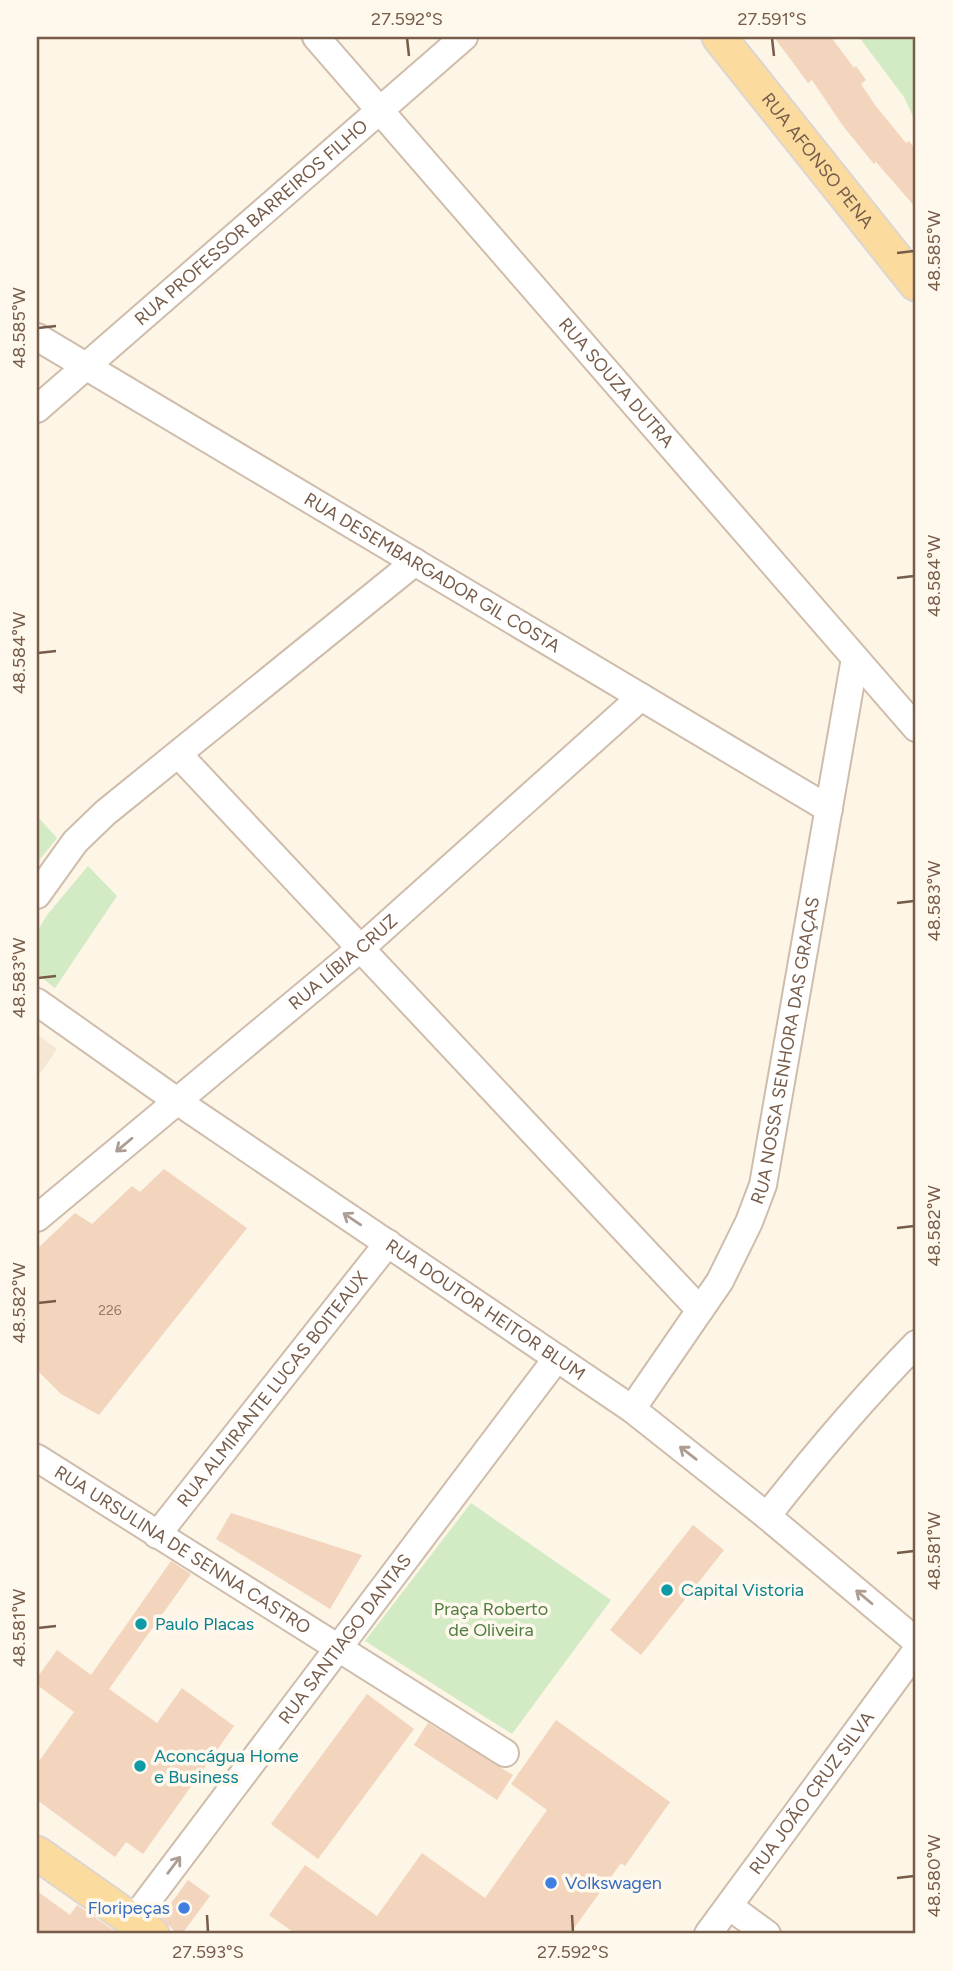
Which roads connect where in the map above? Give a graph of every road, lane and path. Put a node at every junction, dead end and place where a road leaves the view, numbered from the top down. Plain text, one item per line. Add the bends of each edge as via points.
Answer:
1 (316, 37) edge
2 (464, 37) edge
3 (719, 37) edge
4 (381, 109) junction
5 (916, 284) edge
6 (37, 337) edge
7 (86, 365) junction
8 (37, 409) edge
9 (415, 562) junction
10 (855, 658) junction
11 (641, 697) junction
12 (916, 729) edge
13 (179, 755) junction
14 (829, 809) junction
15 (37, 895) edge
16 (362, 948) junction
17 (37, 1002) edge
18 (177, 1101) junction
19 (37, 1218) edge
20 (388, 1243) junction
21 (700, 1310) junction
22 (916, 1344) edge
23 (557, 1358) junction
24 (632, 1409) junction
25 (37, 1458) edge
26 (766, 1516) junction
27 (158, 1535) junction
28 (916, 1641) edge
29 (337, 1648) junction
30 (916, 1651) edge
31 (505, 1753) dead end
32 (37, 1853) edge
33 (729, 1906) junction
34 (142, 1927) edge
35 (708, 1934) edge
36 (767, 1934) edge

1 - 4 street, RUA SOUZA DUTRA
2 - 4 street, RUA PROFESSOR BARREIROS FILHO
3 - 5 main road, RUA AFONSO PENA
4 - 7 street, RUA PROFESSOR BARREIROS FILHO
4 - 10 street, RUA SOUZA DUTRA
6 - 7 street, RUA DESEMBARGADOR GIL COSTA
7 - 8 street, RUA PROFESSOR BARREIROS FILHO
7 - 9 street, RUA DESEMBARGADOR GIL COSTA
9 - 11 street, RUA DESEMBARGADOR GIL COSTA
9 - 13 street
10 - 12 street, RUA SOUZA DUTRA
10 - 14 street, RUA NOSSA SENHORA DAS GRAÇAS
11 - 14 street, RUA DESEMBARGADOR GIL COSTA
11 - 16 street, RUA LÍBIA CRUZ
13 - 15 street via 105,813 67,853
13 - 16 street
14 - 21 street, RUA NOSSA SENHORA DAS GRAÇAS via 763,1185 720,1281
16 - 18 street, RUA LÍBIA CRUZ
16 - 21 street
17 - 18 street, RUA DOUTOR HEITOR BLUM
18 -> 19 street, RUA LÍBIA CRUZ
20 -> 18 street, RUA DOUTOR HEITOR BLUM
20 - 23 street, RUA DOUTOR HEITOR BLUM
20 - 27 street, RUA ALMIRANTE LUCAS BOITEAUX
21 - 24 street, RUA NOSSA SENHORA DAS GRAÇAS
22 - 26 street via 876,1384
23 - 24 street, RUA DOUTOR HEITOR BLUM
23 - 29 street, RUA SANTIAGO DANTAS
26 -> 24 street, RUA DOUTOR HEITOR BLUM
25 - 27 street, RUA URSULINA DE SENNA CASTRO
28 -> 26 street, RUA DOUTOR HEITOR BLUM
27 - 29 street, RUA URSULINA DE SENNA CASTRO
29 - 31 street, RUA URSULINA DE SENNA CASTRO
34 -> 29 street, RUA SANTIAGO DANTAS
30 - 33 street, RUA JOÃO CRUZ SILVA
32 - 34 main road
33 - 35 street, RUA JOÃO CRUZ SILVA
33 - 36 street

